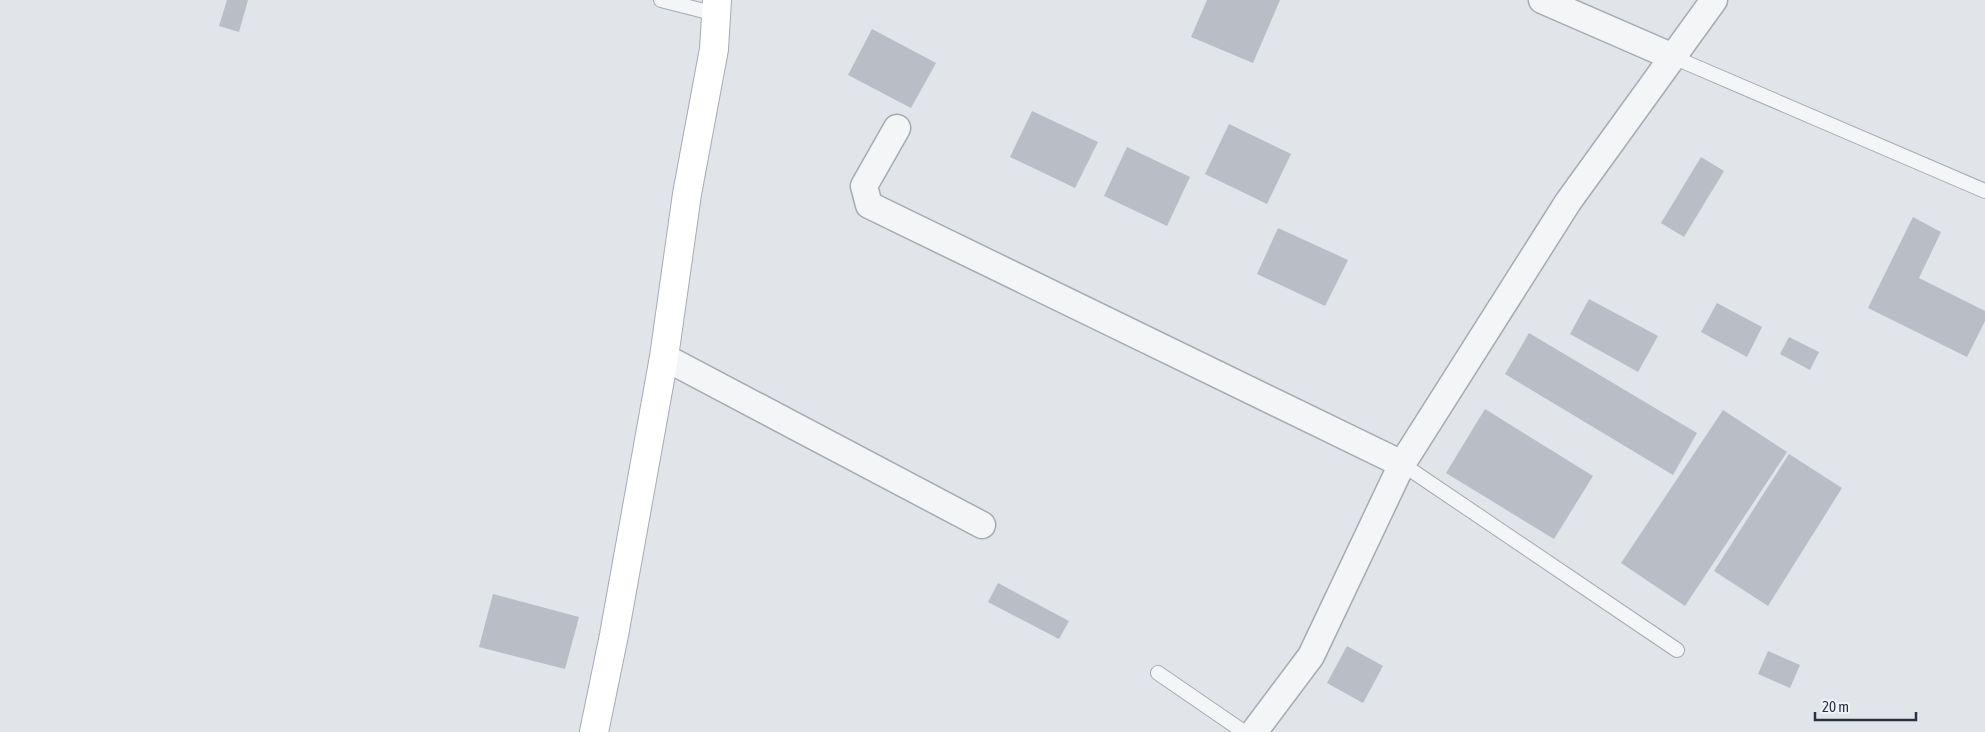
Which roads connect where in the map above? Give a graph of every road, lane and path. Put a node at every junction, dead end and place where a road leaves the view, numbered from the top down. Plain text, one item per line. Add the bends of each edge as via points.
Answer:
1 (661, 0) edge
2 (1542, 0) edge
3 (1714, 0) edge
4 (716, 7) edge
5 (1673, 57) junction
6 (897, 128) dead end
7 (1985, 191) edge
8 (664, 357) junction
9 (1402, 464) junction
10 (982, 525) dead end
11 (1677, 650) dead end
12 (1158, 673) dead end
13 (594, 732) edge
14 (1244, 732) edge
15 (1254, 732) edge

1 - 4 lane
2 - 5 street
3 - 5 street
4 - 8 street via 714,49 687,194
5 - 7 lane
5 - 9 street via 1568,202
6 - 9 street via 864,186 869,205
8 - 10 street
8 - 13 street
9 - 11 lane
9 - 15 street via 1311,656
12 - 14 lane

